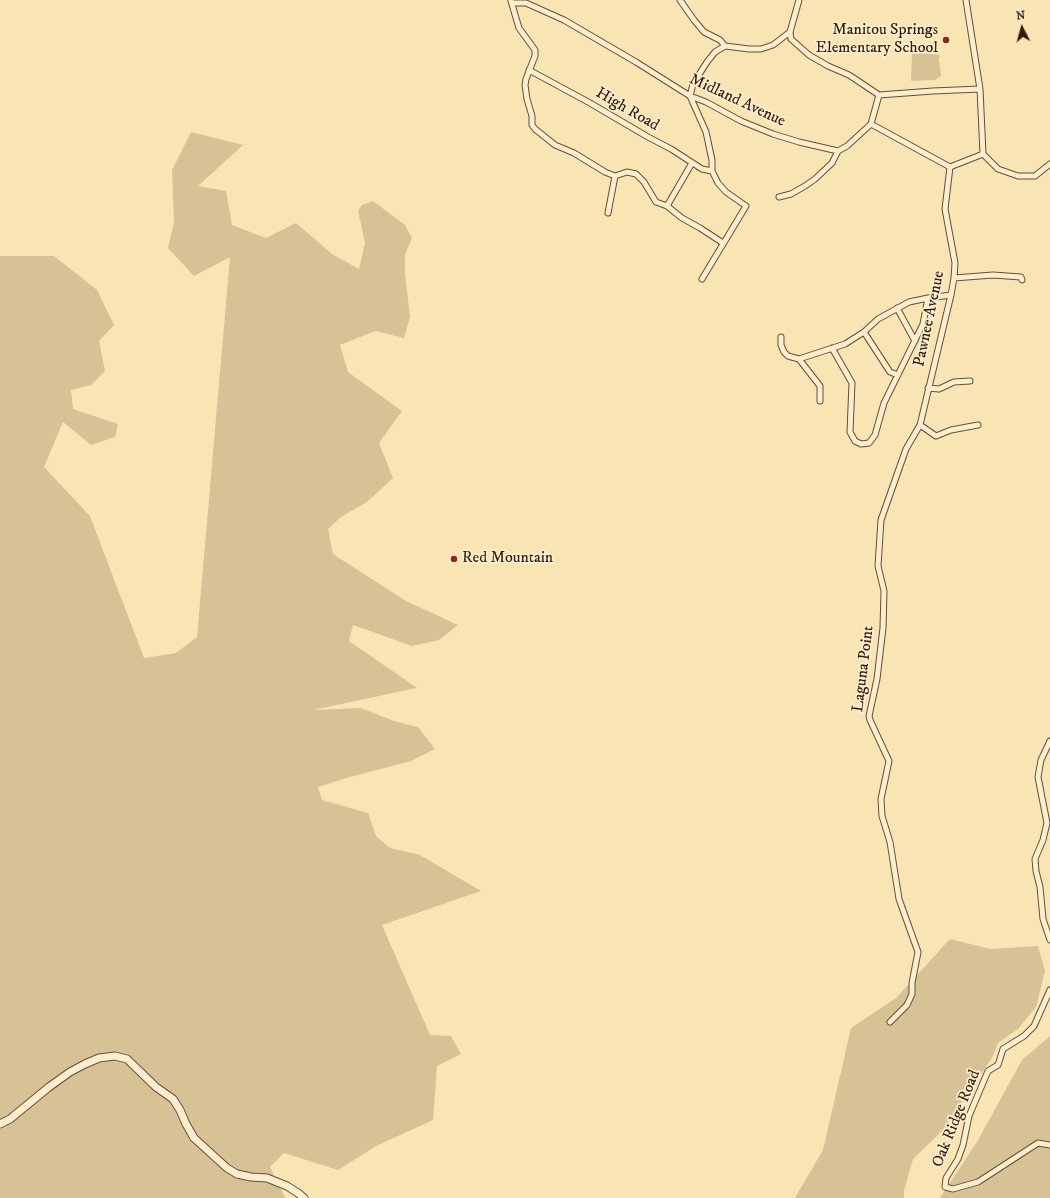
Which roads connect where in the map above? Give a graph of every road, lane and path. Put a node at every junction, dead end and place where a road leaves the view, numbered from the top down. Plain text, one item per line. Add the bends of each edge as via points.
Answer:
1 (680, 0) edge
2 (799, 0) edge
3 (966, 0) edge
4 (511, 1) edge
5 (790, 32) junction
6 (725, 46) junction
7 (529, 70) junction
8 (980, 90) junction
9 (879, 95) junction
10 (690, 96) junction
11 (871, 124) junction
12 (838, 151) junction
13 (984, 154) junction
14 (692, 164) junction
15 (1050, 164) edge
16 (950, 167) junction
17 (712, 171) junction
18 (615, 176) junction
19 (779, 197) dead end
20 (667, 206) junction
21 (608, 213) dead end
22 (723, 243) junction
23 (954, 278) junction
24 (702, 279) dead end
25 (1022, 280) dead end
26 (951, 295) junction
27 (928, 298) junction
28 (897, 308) junction
29 (864, 332) junction
30 (781, 337) dead end
31 (915, 340) junction
32 (832, 348) junction
33 (799, 359) junction
34 (898, 375) junction
35 (970, 381) dead end
36 (928, 388) junction
37 (820, 401) dead end
38 (920, 425) junction
39 (978, 425) dead end
40 (906, 449) joint
41 (1050, 741) edge
42 (1050, 940) edge
43 (1050, 990) edge
44 (890, 1022) dead end
45 (0, 1124) edge
46 (1050, 1145) edge
47 (304, 1198) edge

1 - 6 street via 704,32 720,40
2 - 5 street
3 - 8 street
4 - 7 street via 519,28 535,50
4 - 10 street, Midland Avenue via 526,3 564,20
5 - 6 street via 773,45 761,49
5 - 9 street via 791,39 809,55 850,75
6 - 10 street via 715,52 707,62 693,84
7 - 14 street, High Road via 671,149
7 - 18 street via 525,91 532,125 542,136 555,144
8 - 9 street
8 - 13 street
9 - 11 street
10 - 12 street, Midland Avenue via 774,134
10 - 17 street via 706,132
11 - 12 street
11 - 16 street
12 - 19 street via 832,162 815,179 791,194
13 - 15 street via 998,169 1018,176 1034,176
13 - 16 street
14 - 17 street, High Road
14 - 20 street
16 - 23 street, Pawnee Avenue via 945,209
17 - 22 street via 726,192 746,206
18 - 20 street via 627,172 636,174 656,202
18 - 21 street
20 - 22 street
22 - 24 street
23 - 25 street via 994,275 1021,276
23 - 26 street, Pawnee Avenue
26 - 27 street
26 - 36 street, Pawnee Avenue
27 - 28 street via 909,302
27 - 31 street via 923,324
28 - 29 street via 878,319
28 - 31 street
29 - 32 street via 845,344
29 - 34 street via 890,372
30 - 33 street via 784,352
31 - 34 street
32 - 33 street
32 - 34 street via 852,383 850,432 855,441 861,444 869,443 875,435 884,403
33 - 37 street via 820,386
35 - 36 street via 954,382 939,389
36 - 38 street, Pawnee Avenue
38 - 39 street via 936,436 950,430
38 - 40 street, Pawnee Avenue
40 - 44 street, Laguna Point via 881,520 878,566 884,591 883,628 877,679 869,716 889,761 881,799 882,816 890,842 900,899 918,952 912,994 907,1005
41 - 42 street via 1041,760 1038,777 1047,824 1035,859 1043,919
43 - 46 street, Oak Ridge Road via 1034,1026 1024,1036 1002,1049 998,1065 988,1071 969,1116 958,1159 946,1178 945,1187 953,1189 978,1182 1038,1143
45 - 47 street via 70,1072 99,1058 116,1056 127,1059 156,1087 173,1099 194,1138 227,1168 237,1174 267,1178 287,1186

